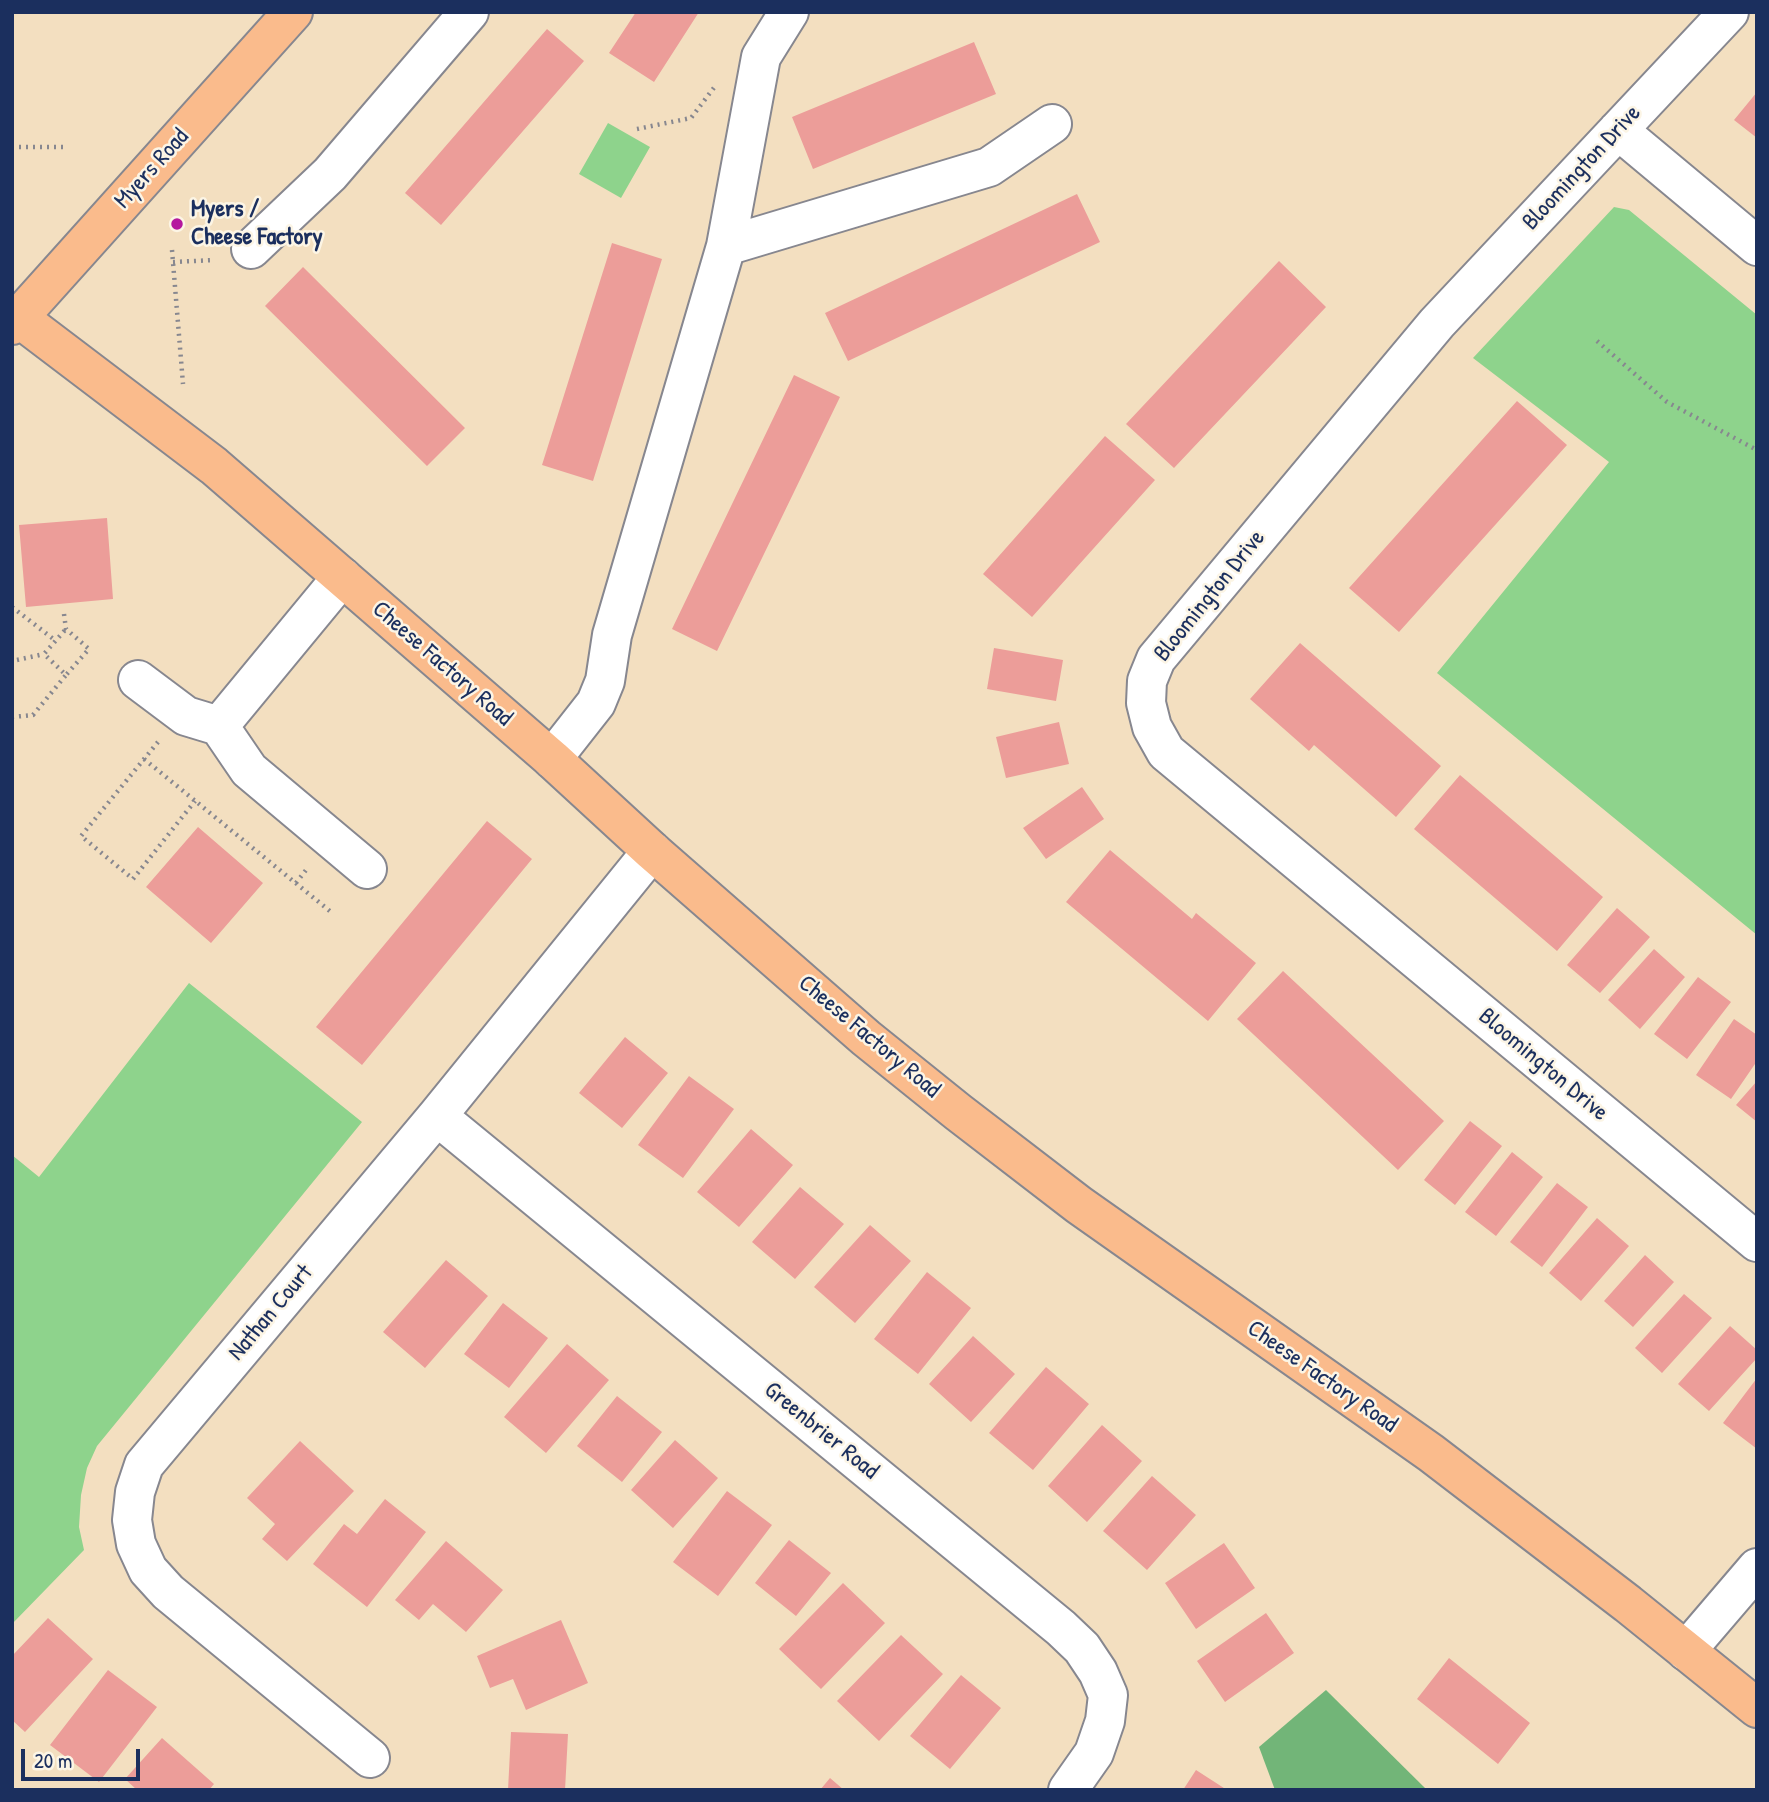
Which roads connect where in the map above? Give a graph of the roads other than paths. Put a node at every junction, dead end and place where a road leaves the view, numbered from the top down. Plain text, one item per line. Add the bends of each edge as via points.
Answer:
1 (293, 12) edge
2 (469, 12) edge
3 (789, 12) edge
4 (1730, 12) edge
5 (1052, 124) dead end
6 (1618, 130) junction
7 (726, 246) junction
8 (1757, 246) edge
9 (251, 249) dead end
10 (15, 319) edge
11 (342, 577) junction
12 (138, 680) dead end
13 (219, 726) junction
14 (552, 759) junction
15 (652, 851) junction
16 (367, 869) dead end
17 (437, 1116) junction
18 (1757, 1242) edge
19 (1757, 1568) edge
20 (1686, 1651) junction
21 (1757, 1708) edge
22 (370, 1758) dead end
23 (1068, 1790) edge

1 - 10 main road, Myers Road
2 - 9 street via 330,174
3 - 7 street via 761,57
4 - 6 street, Bloomington Drive
5 - 7 street via 989,167
6 - 8 street
6 - 18 street, Bloomington Drive via 1437,323 1156,659 1147,681 1146,703 1152,727 1166,752
7 - 14 street via 616,623 605,681 596,703
10 - 11 main road, Cheese Factory Road via 214,466
11 - 13 street
11 - 14 main road, Cheese Factory Road
12 - 13 street via 186,716
13 - 16 street via 249,770
14 - 15 main road, Cheese Factory Road
15 - 17 street, Nathan Court
15 - 20 main road, Cheese Factory Road via 958,1112 1079,1205 1431,1453
17 - 22 street, Nathan Court via 144,1465 132,1520 136,1544 148,1570 168,1591
17 - 23 street, Greenbrier Road via 1082,1648 1108,1695 1094,1753
19 - 20 street
20 - 21 main road, Cheese Factory Road

